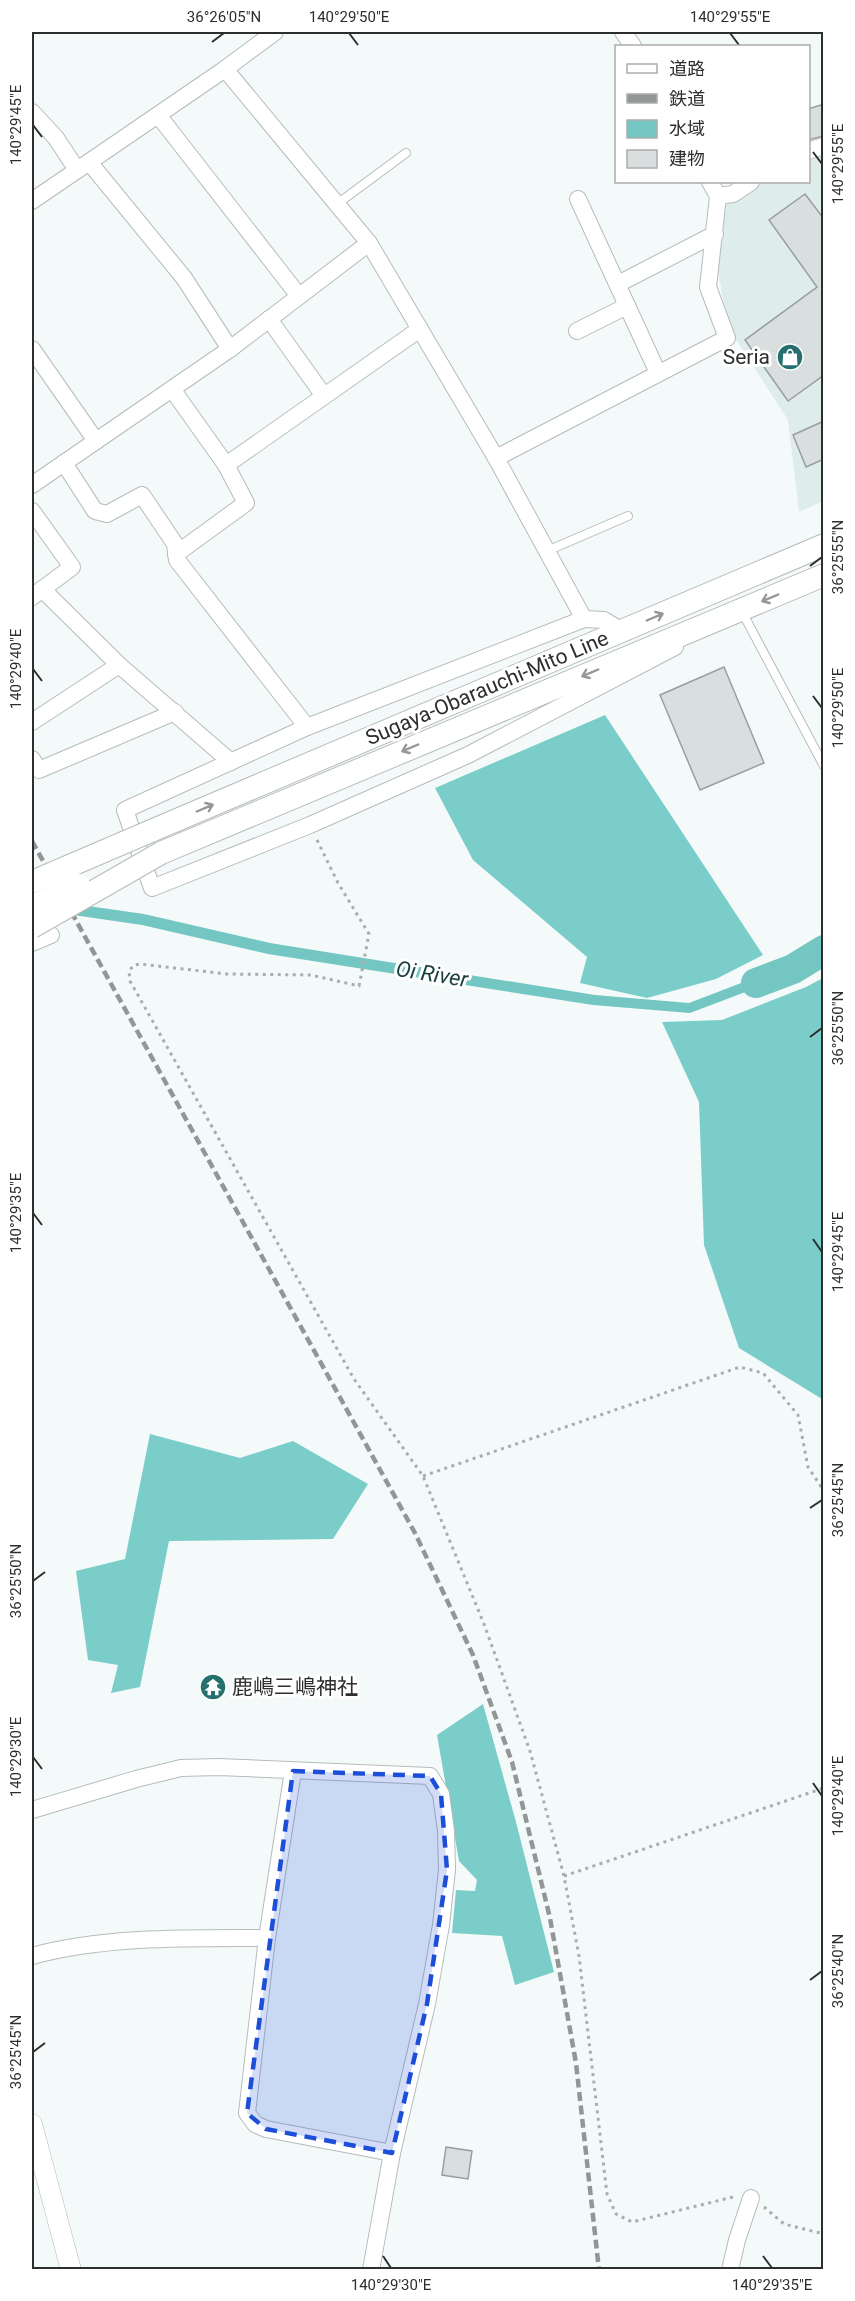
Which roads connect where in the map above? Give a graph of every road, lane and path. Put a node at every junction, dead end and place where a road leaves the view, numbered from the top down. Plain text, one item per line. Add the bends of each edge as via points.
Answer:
1 (275, 32) edge
2 (623, 32) edge
3 (632, 45) edge
4 (225, 69) junction
5 (32, 112) edge
6 (158, 115) junction
7 (406, 153) dead end
8 (83, 166) junction
9 (750, 183) edge
10 (714, 189) edge
11 (578, 200) dead end
12 (32, 201) edge
13 (337, 204) junction
14 (715, 234) junction
15 (369, 243) junction
16 (618, 284) junction
17 (298, 296) junction
18 (627, 306) junction
19 (269, 319) junction
20 (420, 329) junction
21 (577, 332) dead end
22 (32, 349) edge
23 (230, 349) junction
24 (658, 374) junction
25 (172, 388) junction
26 (324, 396) junction
27 (96, 441) junction
28 (496, 458) junction
29 (64, 463) junction
30 (226, 465) junction
31 (32, 484) edge
32 (32, 511) edge
33 (628, 516) dead end
34 (824, 545) edge
35 (547, 551) junction
36 (176, 554) junction
37 (824, 575) edge
38 (37, 593) edge
39 (740, 610) junction
40 (584, 619) junction
41 (707, 624) junction
42 (622, 631) junction
43 (119, 665) junction
44 (175, 712) junction
45 (32, 722) edge
46 (307, 727) junction
47 (32, 759) edge
48 (231, 762) junction
49 (824, 766) edge
50 (310, 825) junction
51 (151, 831) junction
52 (161, 853) junction
53 (32, 867) edge
54 (32, 882) edge
55 (32, 906) edge
56 (41, 931) edge
57 (32, 943) edge
58 (423, 1476) junction
59 (824, 1491) edge
60 (292, 1771) junction
61 (824, 1788) edge
62 (32, 1810) edge
63 (564, 1876) junction
64 (267, 1938) junction
65 (32, 1956) edge
66 (32, 2124) edge
67 (392, 2153) junction
68 (751, 2198) junction
69 (824, 2234) edge
70 (71, 2270) edge
71 (371, 2270) edge
72 (730, 2270) edge

1 - 4 street
2 - 3 street
4 - 6 street
4 - 13 street
5 - 8 street
6 - 8 street
6 - 17 street
7 - 13 lane
8 - 12 street
8 - 23 street via 184,278
9 - 10 street via 733,194
10 - 14 street
11 - 16 street
13 - 15 street
14 - 16 street
14 - 24 street via 708,287 727,338
15 - 17 street
15 - 20 street
16 - 18 street
17 - 19 street
18 - 21 street
18 - 24 street
19 - 23 street
19 - 26 street
20 - 26 street
20 - 28 street
22 - 27 street
23 - 25 street
24 - 28 street
25 - 27 street
25 - 30 street
26 - 30 street
27 - 29 street
28 - 35 street
29 - 31 street
29 - 36 street via 95,511 107,514 142,495 175,544
30 - 36 street via 246,503
32 - 38 street via 72,567
33 - 35 lane
42 -> 34 main road, Sugaya-Obarauchi-Mito Line
35 - 40 street
36 - 46 street
37 -> 39 main road, Sugaya-Obarauchi-Mito Line
38 - 43 street
39 - 41 main road, Sugaya-Obarauchi-Mito Line
39 - 49 lane
40 - 42 street via 604,620
40 - 46 street
41 - 50 street via 672,649 468,755
41 -> 52 main road, Sugaya-Obarauchi-Mito Line
51 -> 42 main road, Sugaya-Obarauchi-Mito Line
43 - 44 street
43 - 45 street
44 - 47 street via 39,770
44 - 48 street
46 - 48 street
48 - 50 street via 125,810 152,888
50 - 58 path via 369,934 359,986 312,975 227,974 141,964 129,971 130,981 354,1379
51 - 53 main road, Sugaya-Obarauchi-Mito Line, bridge
51 - 54 main road, Sugaya-Obarauchi-Mito Line, bridge
52 - 55 main road, Sugaya-Obarauchi-Mito Line, bridge
52 - 56 main road, Sugaya-Obarauchi-Mito Line, bridge
56 - 57 street
58 - 59 path via 740,1367 763,1373 798,1415 808,1467
58 - 63 path via 530,1750
60 - 62 street via 181,1768
60 - 64 street
60 - 67 street via 430,1776 441,1794 447,1870 441,1925
61 - 63 path
63 - 68 path via 579,1956 607,2194 616,2214 632,2222 742,2195
64 - 65 street via 183,1938 105,1944
64 - 67 street via 247,2114 266,2129
66 - 70 street
67 - 71 street
68 - 69 path via 784,2224
68 - 72 street

